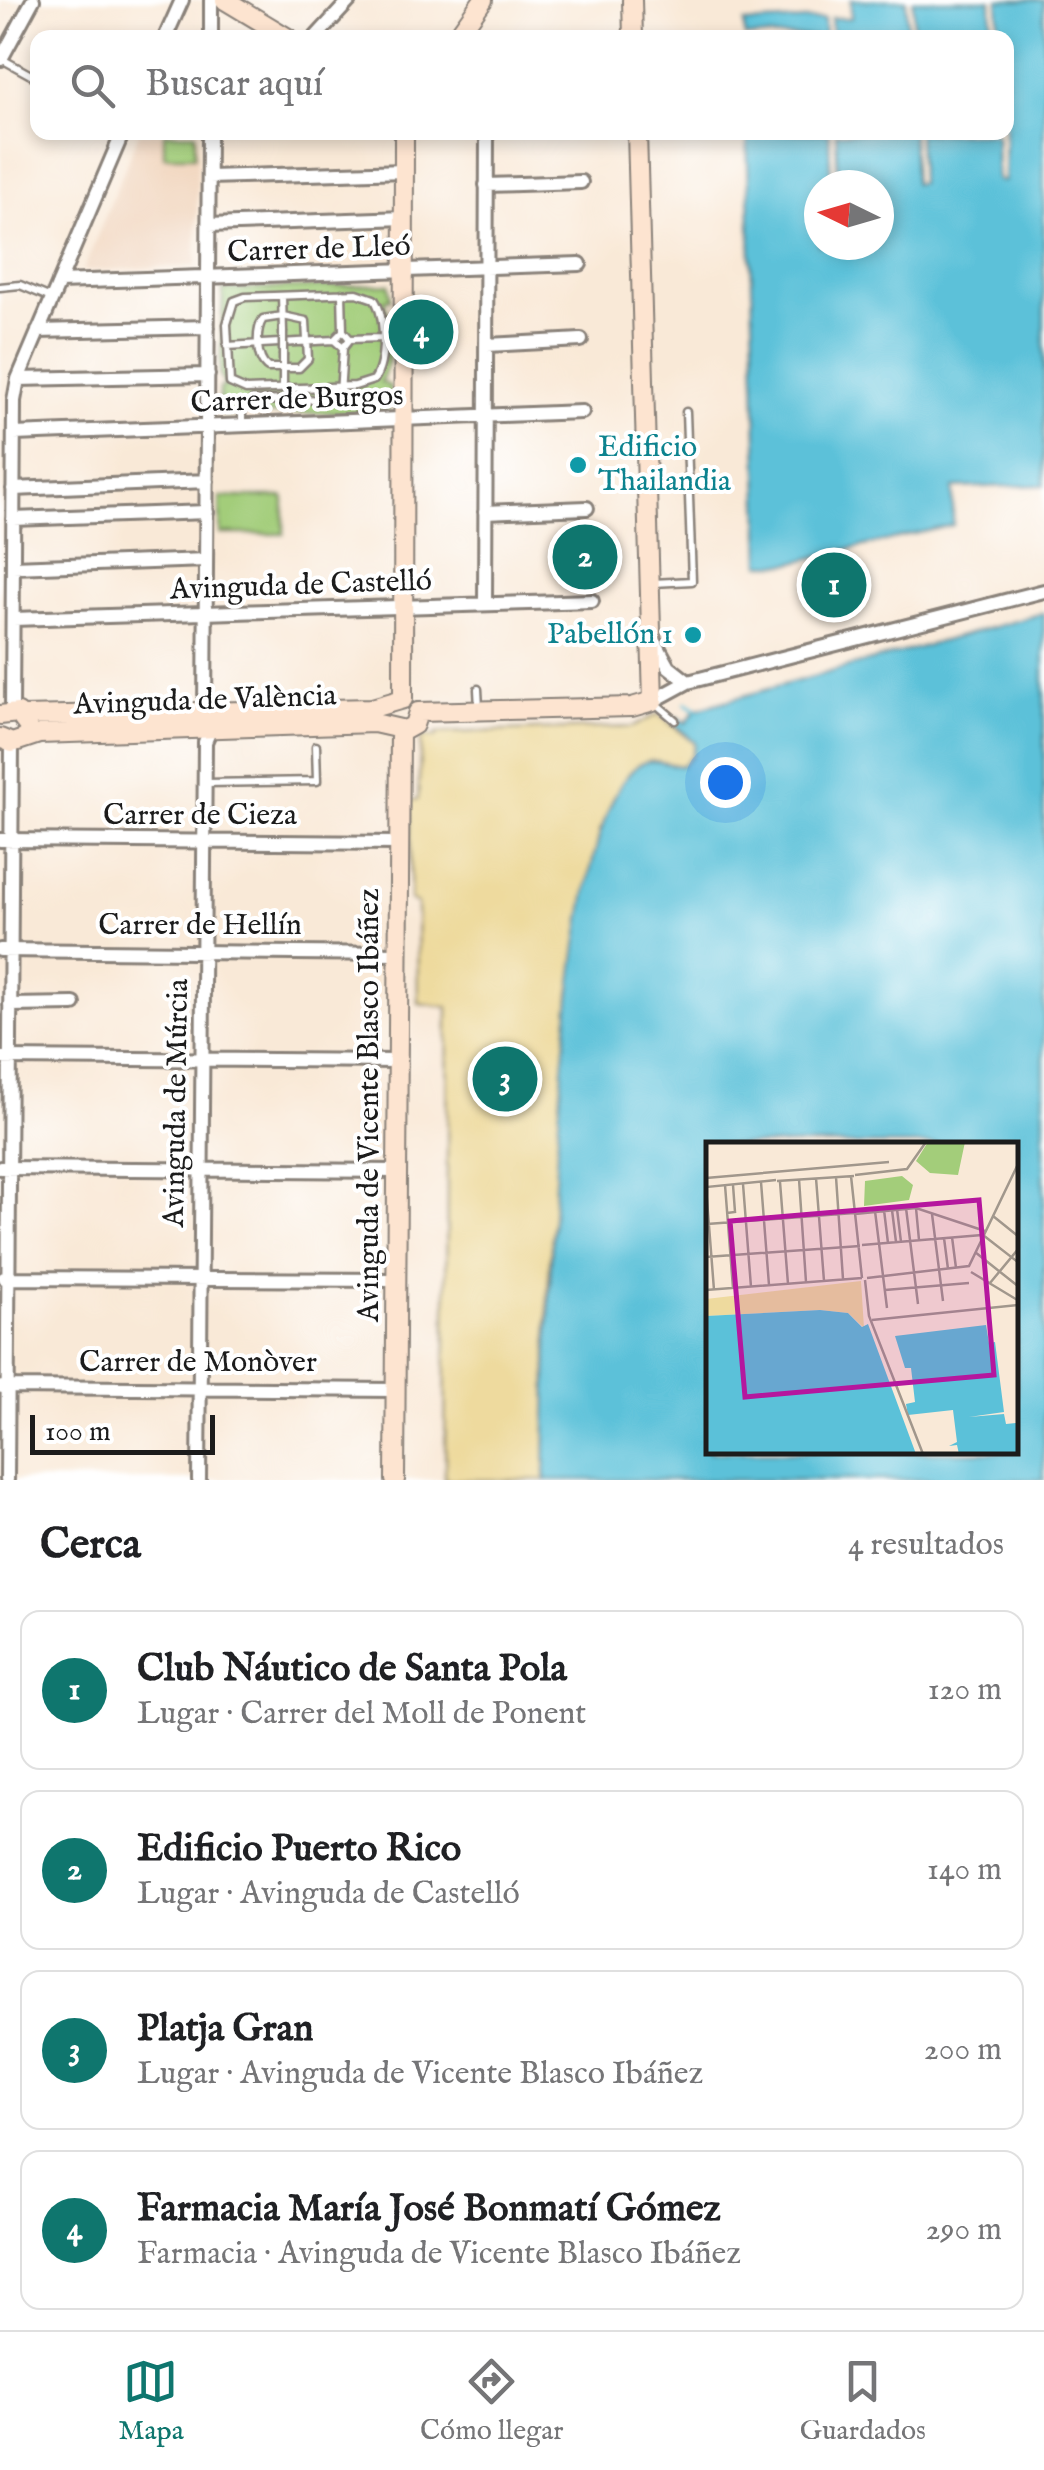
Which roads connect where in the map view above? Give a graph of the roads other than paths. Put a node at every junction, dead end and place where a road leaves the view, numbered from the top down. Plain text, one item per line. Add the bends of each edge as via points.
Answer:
1 (34, 0) edge
2 (182, 0) edge
3 (211, 0) edge
4 (224, 0) edge
5 (350, 0) edge
6 (483, 0) edge
7 (632, 0) edge
8 (169, 30) edge
9 (211, 30) edge
10 (275, 30) edge
11 (322, 30) edge
12 (462, 30) edge
13 (633, 30) edge
14 (0, 58) edge
15 (30, 75) edge
16 (121, 140) edge
17 (209, 140) edge
18 (403, 140) edge
19 (487, 140) edge
20 (636, 140) edge
21 (398, 171) junction
22 (209, 177) junction
23 (580, 182) dead end
24 (486, 185) junction
25 (398, 218) junction
26 (209, 224) junction
27 (580, 264) dead end
28 (487, 269) junction
29 (405, 271) junction
30 (208, 280) junction
31 (59, 282) junction
32 (0, 287) edge
33 (342, 293) junction
34 (282, 296) junction
35 (52, 298) junction
36 (283, 316) junction
37 (208, 327) junction
38 (38, 331) junction
39 (343, 332) junction
40 (381, 338) junction
41 (334, 340) junction
42 (350, 340) junction
43 (581, 340) dead end
44 (308, 342) junction
45 (259, 344) junction
46 (487, 345) junction
47 (227, 346) junction
48 (343, 348) junction
49 (283, 368) junction
50 (208, 375) junction
51 (18, 379) junction
52 (343, 386) junction
53 (283, 388) junction
54 (582, 412) dead end
55 (686, 412) dead end
56 (487, 417) junction
57 (404, 422) junction
58 (242, 428) junction
59 (208, 429) junction
60 (14, 434) junction
61 (207, 481) junction
62 (13, 489) junction
63 (587, 508) dead end
64 (207, 512) junction
65 (485, 512) junction
66 (13, 519) junction
67 (206, 560) junction
68 (13, 567) junction
69 (652, 582) junction
70 (1044, 591) edge
71 (592, 601) dead end
72 (404, 607) junction
73 (478, 607) junction
74 (206, 615) junction
75 (12, 619) junction
76 (654, 638) junction
77 (688, 682) junction
78 (478, 689) dead end
79 (653, 701) junction
80 (403, 705) junction
81 (479, 710) junction
82 (8, 715) edge
83 (675, 720) dead end
84 (208, 721) junction
85 (395, 728) junction
86 (7, 739) edge
87 (316, 746) dead end
88 (205, 783) junction
89 (6, 840) edge
90 (205, 841) junction
91 (400, 842) junction
92 (5, 950) edge
93 (204, 950) junction
94 (399, 954) junction
95 (74, 1004) dead end
96 (10, 1005) junction
97 (5, 1058) edge
98 (203, 1059) junction
99 (398, 1061) junction
100 (4, 1168) edge
101 (201, 1170) junction
102 (397, 1171) junction
103 (4, 1278) edge
104 (200, 1278) junction
105 (396, 1280) junction
106 (4, 1387) edge
107 (200, 1388) junction
108 (396, 1390) junction
109 (6, 1480) edge
110 (199, 1480) edge
111 (395, 1480) edge

1 - 14 street
2 - 8 street
3 - 9 street
4 - 10 street
5 - 11 street
6 - 12 street
7 - 13 street
14 - 15 lane
16 - 31 street
17 - 22 street, Avinguda de Múrcia
18 - 21 street
19 - 24 street
20 - 69 street
21 - 22 street
21 - 25 street
22 - 26 street, Avinguda de Múrcia
23 - 24 street
24 - 28 street
25 - 26 street
25 - 29 street
26 - 30 street, Avinguda de Múrcia
27 - 28 street, Carrer de Lleó
28 - 29 street, Carrer de Lleó
28 - 46 street
29 - 30 street, Carrer de Lleó
29 - 57 street
30 - 31 street, Carrer de Lleó
30 - 37 street, Avinguda de Múrcia
31 - 35 street
32 - 35 lane via 20,285
33 - 34 lane
33 - 39 lane
33 - 40 lane via 374,298
34 - 36 lane
34 - 47 lane via 234,302
35 - 38 street
36 - 44 lane via 306,321
36 - 45 lane via 263,319
36 - 49 lane, bridge
37 - 38 street
37 - 50 street, Avinguda de Múrcia
38 - 51 street
39 - 41 lane
39 - 42 lane
40 - 42 lane
40 - 52 lane via 374,380
41 - 44 lane
41 - 48 lane
42 - 48 lane
43 - 46 street
44 - 45 lane
44 - 49 lane via 305,364
45 - 47 lane
45 - 49 lane via 262,365
46 - 56 street
47 - 53 lane via 226,375 236,388
48 - 52 lane
49 - 53 lane
50 - 51 street
50 - 59 street, Avinguda de Múrcia
51 - 60 street
52 - 53 lane
52 - 58 lane via 326,399 252,401 242,410
54 - 56 street, Carrer de Burgos
55 - 69 lane via 692,581
56 - 57 street, Carrer de Burgos
56 - 65 street
57 - 58 street, Carrer de Burgos
57 - 72 street
58 - 59 street, Carrer de Burgos
59 - 60 street, Carrer de Burgos
59 - 61 street, Avinguda de Múrcia
60 - 62 street
61 - 62 street
61 - 64 street, Avinguda de Múrcia
62 - 66 street
63 - 65 street
64 - 66 street
64 - 67 street, Avinguda de Múrcia
65 - 73 street
66 - 68 street
67 - 68 street
67 - 74 street, Avinguda de Múrcia
68 - 75 street
69 - 76 street
70 - 77 street
71 - 73 street, Avinguda de Castelló
72 - 73 street, Avinguda de Castelló
72 - 74 street, Avinguda de Castelló
72 - 80 street
74 - 75 street, Avinguda de Castelló
74 - 84 street, Avinguda de Múrcia
75 - 82 street
76 - 77 street via 669,667
76 - 79 street
77 - 79 street
78 - 81 lane
79 - 81 street, Avinguda de València
79 - 83 lane
80 - 81 street, Avinguda de València
80 - 84 street, Avinguda de València
80 - 85 street, Avinguda de Vicente Blasco Ibáñez via 386,716
80 - 85 street via 414,725
82 - 84 street, Avinguda de València
82 - 86 street via 28,727
84 - 85 street, Avinguda de València
84 - 86 street, Avinguda de València
84 - 88 street, Avinguda de Múrcia
85 - 91 street, Avinguda de Vicente Blasco Ibáñez
86 - 89 street
87 - 88 lane via 316,781
88 - 90 street, Avinguda de Múrcia
89 - 90 street, Carrer de Cieza
89 - 92 street
90 - 91 street, Carrer de Cieza
90 - 93 street, Avinguda de Múrcia
91 - 94 street, Avinguda de Vicente Blasco Ibáñez
92 - 93 street, Carrer de Hellín
92 - 96 street
93 - 94 street, Carrer de Hellín
93 - 98 street, Avinguda de Múrcia
94 - 99 street, Avinguda de Vicente Blasco Ibáñez
95 - 96 street
96 - 97 street
97 - 98 street
97 - 100 street
98 - 99 street
98 - 101 street, Avinguda de Múrcia
99 - 102 street, Avinguda de Vicente Blasco Ibáñez
100 - 101 street
100 - 103 street
101 - 102 street
101 - 104 street, Avinguda de Múrcia
102 - 105 street, Avinguda de Vicente Blasco Ibáñez
103 - 104 street
103 - 106 street
104 - 105 street
104 - 107 street, Avinguda de Múrcia
105 - 108 street, Avinguda de Vicente Blasco Ibáñez
106 - 107 street, Carrer de Monòver
106 - 109 street
107 - 108 street, Carrer de Monòver
107 - 110 street, Avinguda de Múrcia
108 - 111 street, Avinguda de Vicente Blasco Ibáñez

